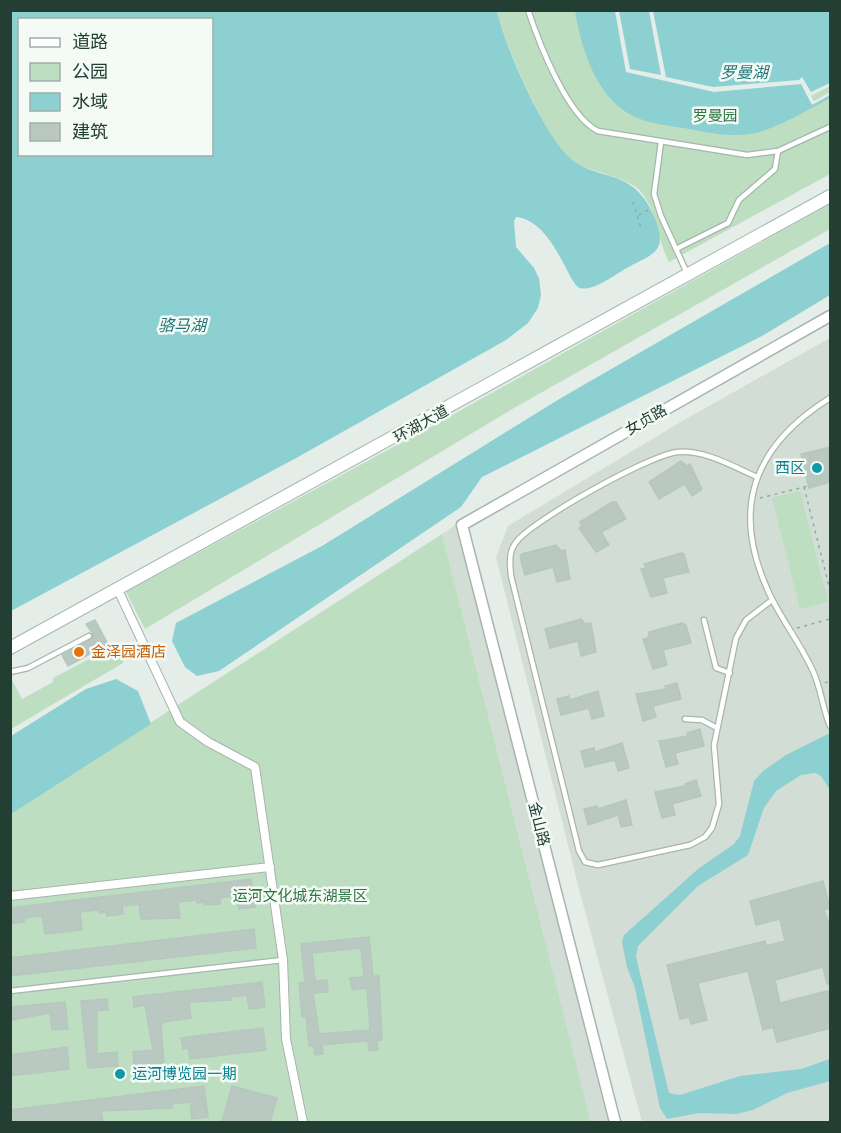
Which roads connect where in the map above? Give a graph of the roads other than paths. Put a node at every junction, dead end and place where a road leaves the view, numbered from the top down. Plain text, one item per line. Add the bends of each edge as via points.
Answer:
1 (528, 10) edge
2 (831, 127) edge
3 (661, 142) junction
4 (778, 151) junction
5 (831, 196) edge
6 (676, 249) junction
7 (688, 276) junction
8 (831, 316) edge
9 (831, 398) edge
10 (757, 477) junction
11 (462, 525) joint
12 (118, 590) junction
13 (772, 600) junction
14 (704, 620) dead end
15 (89, 636) dead end
16 (10, 648) edge
17 (10, 672) edge
18 (730, 673) junction
19 (685, 719) dead end
20 (830, 724) edge
21 (717, 728) junction
22 (270, 867) junction
23 (10, 896) edge
24 (283, 960) junction
25 (10, 991) edge
26 (303, 1122) edge
27 (615, 1122) edge

1 - 3 lane via 570,102 588,125
2 - 4 lane
3 - 4 lane via 728,153
3 - 6 lane via 654,194
4 - 6 lane via 775,169 740,200 728,223
5 - 7 main road, 环湖大道
6 - 7 lane
7 - 12 main road, 环湖大道
8 - 11 street, 女贞路
9 - 10 lane via 773,446
10 - 13 lane via 750,522 755,555
10 - 21 lane via 697,453 662,456 562,509 516,541 510,554 514,587 579,851 585,862 603,864 690,845 705,837 718,812 714,745
11 - 27 street, 金山路
12 - 16 main road, 环湖大道
12 - 22 street via 180,722 255,767
13 - 18 lane via 740,629
13 - 20 lane via 814,674
14 - 18 lane via 716,668
15 - 17 lane via 28,668
18 - 21 lane
19 - 21 lane via 702,720
22 - 23 street
22 - 24 street
24 - 25 lane
24 - 26 street via 286,1039

